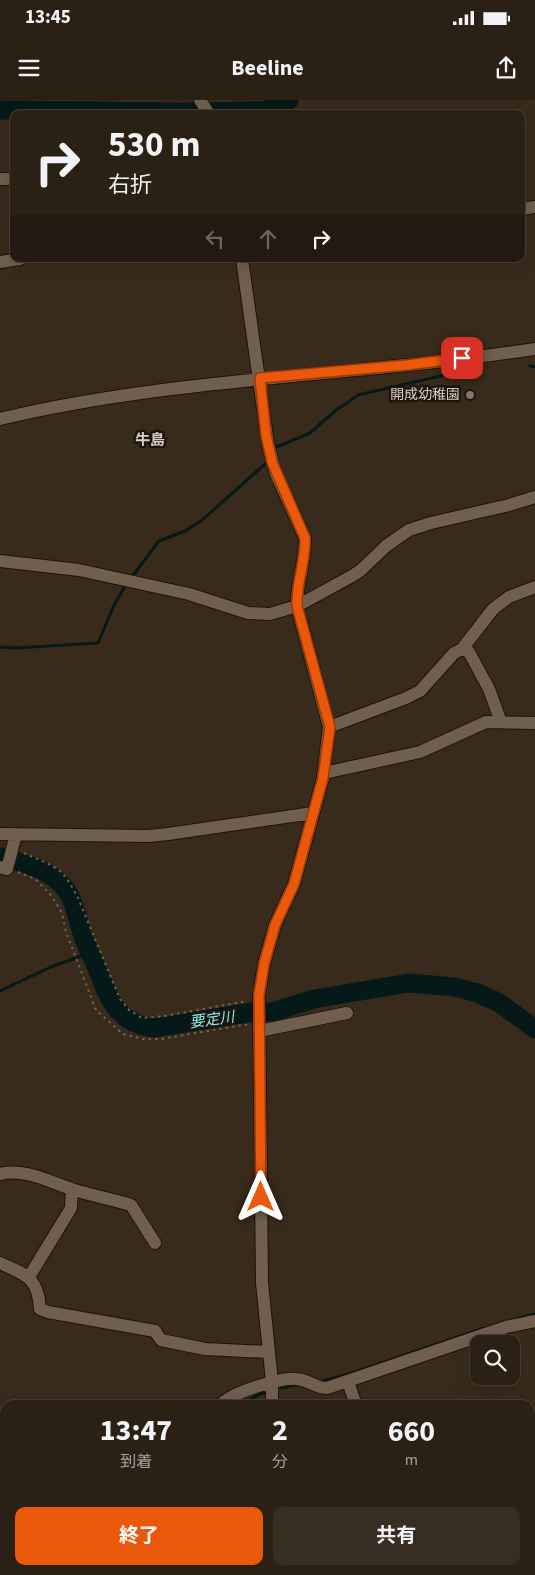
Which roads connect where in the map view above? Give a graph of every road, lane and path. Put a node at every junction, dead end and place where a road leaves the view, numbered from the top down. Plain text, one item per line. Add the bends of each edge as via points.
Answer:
1 (242, 262) edge
2 (535, 349) edge
3 (260, 378) junction
4 (0, 419) edge
5 (535, 497) edge
6 (0, 561) edge
7 (535, 587) edge
8 (297, 606) junction
9 (462, 649) junction
10 (501, 722) junction
11 (535, 723) edge
12 (330, 727) junction
13 (324, 773) junction
14 (313, 813) junction
15 (0, 834) edge
16 (16, 834) junction
17 (12, 849) junction
18 (5, 867) edge
19 (259, 995) junction
20 (347, 1013) dead end
21 (259, 1026) junction
22 (0, 1174) edge
23 (72, 1189) junction
24 (155, 1243) dead end
25 (0, 1263) edge
26 (29, 1277) junction
27 (535, 1321) edge
28 (268, 1352) junction
29 (272, 1382) junction
30 (348, 1382) junction
31 (225, 1400) edge
32 (272, 1400) edge
33 (354, 1400) edge

1 - 3 street
2 - 3 street
3 - 4 street via 108,398
3 - 8 street via 272,462 305,538
5 - 8 street via 409,530 352,576
6 - 8 street via 79,570 189,594 248,613 270,614
7 - 9 street via 508,597 493,609
8 - 12 street
9 - 10 street via 469,652 489,689
9 - 12 street via 454,653 420,691
10 - 11 street
10 - 13 street via 486,722 420,752
12 - 13 street
13 - 14 street
14 - 16 street via 148,836
14 - 19 street via 294,884 275,925
15 - 16 street
16 - 17 street
17 - 18 street
17 - 19 path via 50,865 71,885 120,998 129,1010 142,1018 251,1000
18 - 21 path via 35,879 52,896 62,913 72,951 96,1010 122,1034 143,1040 161,1039 242,1025
19 - 21 street
20 - 21 street
21 - 28 street via 262,1283
22 - 23 street via 28,1174
23 - 24 street via 131,1205
23 - 26 street via 71,1208
25 - 26 street
26 - 28 street via 39,1295 40,1310 155,1331 161,1340 204,1349
27 - 30 street via 506,1327
28 - 29 street
29 - 30 street via 295,1379 325,1388
29 - 31 street
29 - 32 street
30 - 33 street

